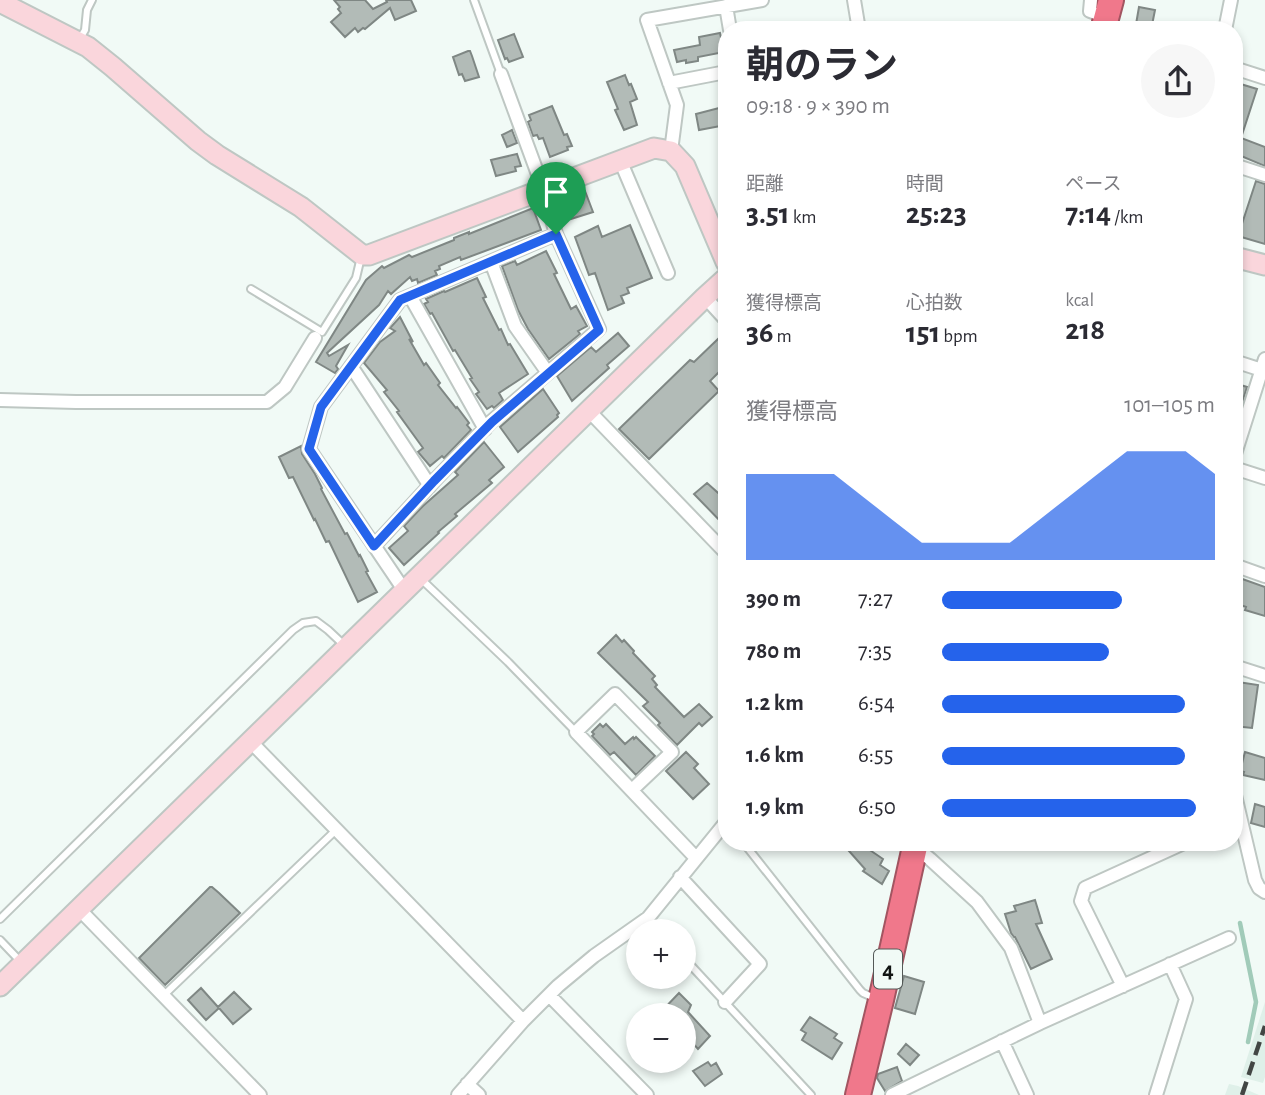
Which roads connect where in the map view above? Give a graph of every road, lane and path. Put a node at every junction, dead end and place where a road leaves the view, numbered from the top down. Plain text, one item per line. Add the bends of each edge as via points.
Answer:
1 (92, 0) edge
2 (474, 0) edge
3 (762, 0) edge
4 (854, 0) edge
5 (1231, 0) edge
6 (0, 2) edge
7 (740, 2) edge
8 (726, 6) junction
9 (728, 21) edge
10 (858, 21) edge
11 (1227, 21) edge
12 (78, 41) junction
13 (1243, 71) edge
14 (501, 74) joint
15 (718, 74) edge
16 (1265, 78) edge
17 (669, 83) junction
18 (671, 151) junction
19 (620, 160) junction
20 (1243, 168) edge
21 (1265, 175) edge
22 (543, 188) junction
23 (556, 234) junction
24 (718, 243) edge
25 (362, 255) junction
26 (1243, 259) edge
27 (491, 262) junction
28 (1265, 265) edge
29 (668, 273) dead end
30 (718, 285) edge
31 (251, 289) dead end
32 (410, 296) junction
33 (705, 297) junction
34 (718, 311) edge
35 (315, 338) dead end
36 (1243, 363) edge
37 (351, 366) junction
38 (1264, 367) edge
39 (548, 373) junction
40 (0, 400) edge
41 (589, 411) junction
42 (485, 429) junction
43 (1243, 430) edge
44 (1243, 471) edge
45 (1265, 478) edge
46 (430, 486) junction
47 (718, 545) edge
48 (374, 546) junction
49 (1243, 568) edge
50 (1265, 576) edge
51 (411, 583) junction
52 (346, 647) junction
53 (1243, 669) edge
54 (1265, 676) edge
55 (576, 732) junction
56 (251, 742) junction
57 (632, 790) junction
58 (337, 829) junction
59 (718, 832) edge
60 (1243, 841) edge
61 (750, 851) edge
62 (914, 851) edge
63 (921, 851) edge
64 (1166, 851) edge
65 (696, 858) junction
66 (680, 877) junction
67 (1265, 892) edge
68 (79, 909) junction
69 (648, 918) joint
70 (0, 919) edge
71 (1229, 938) dead end
72 (0, 940) edge
73 (23, 964) junction
74 (1170, 964) junction
75 (696, 971) edge
76 (0, 986) edge
77 (1123, 986) junction
78 (549, 995) junction
79 (163, 996) junction
80 (881, 1000) junction
81 (725, 1002) junction
82 (523, 1021) junction
83 (1040, 1023) junction
84 (1002, 1041) junction
85 (467, 1084) junction
86 (260, 1095) edge
87 (458, 1095) edge
88 (479, 1095) edge
89 (647, 1095) edge
90 (811, 1095) edge
91 (859, 1095) edge
92 (892, 1095) edge
93 (1027, 1095) edge
94 (1156, 1095) edge

1 - 12 lane
2 - 14 lane
3 - 7 street
4 - 10 street
5 - 11 street
6 - 12 street
7 - 8 street
8 - 9 street
8 - 17 street via 647,20
12 - 25 street via 198,141 301,207
13 - 16 street
14 - 22 street
15 - 17 street
17 - 18 street via 677,105
18 - 19 street via 654,148
18 - 24 street via 685,166
19 - 22 street
19 - 29 street
20 - 21 street
22 - 23 street
22 - 25 street
23 - 27 street
23 - 39 street via 599,330
25 - 31 lane via 356,278 322,332
26 - 28 street
27 - 32 street
27 - 39 street via 515,326
30 - 33 street
32 - 37 street via 400,300
32 - 42 street
33 - 34 street
33 - 41 street
35 - 40 street via 285,387 267,402
36 - 38 street
37 - 46 street
37 - 48 street via 321,407 309,449
38 - 43 street
39 - 42 street
41 - 47 street
41 - 51 street
42 - 46 street
44 - 45 street
46 - 48 street
48 - 51 street
49 - 50 street
51 - 52 street
51 - 55 lane via 508,662
52 - 56 street
52 - 70 lane via 316,621 293,630
53 - 54 street
55 - 57 street
55 - 57 street via 615,694 672,752
56 - 58 street
56 - 68 street
57 - 65 street
58 - 79 lane
58 - 82 street
59 - 65 street
60 - 67 street via 1255,880
61 - 80 lane via 860,990
62 - 80 highway, 4
63 - 83 street via 977,902 1011,948
64 - 77 street via 1085,888 1081,901
65 - 66 street
66 - 69 street
66 - 81 street via 761,964
68 - 73 street
68 - 79 street
69 - 78 street
71 - 74 street
72 - 73 lane
73 - 76 street
74 - 77 street
74 - 94 street via 1186,999
75 - 81 lane
77 - 83 street
78 - 82 street
78 - 89 street
79 - 86 street
80 - 91 highway, 4
81 - 90 lane
82 - 85 street
83 - 84 street
84 - 92 street
84 - 93 street
85 - 87 street
85 - 88 street

